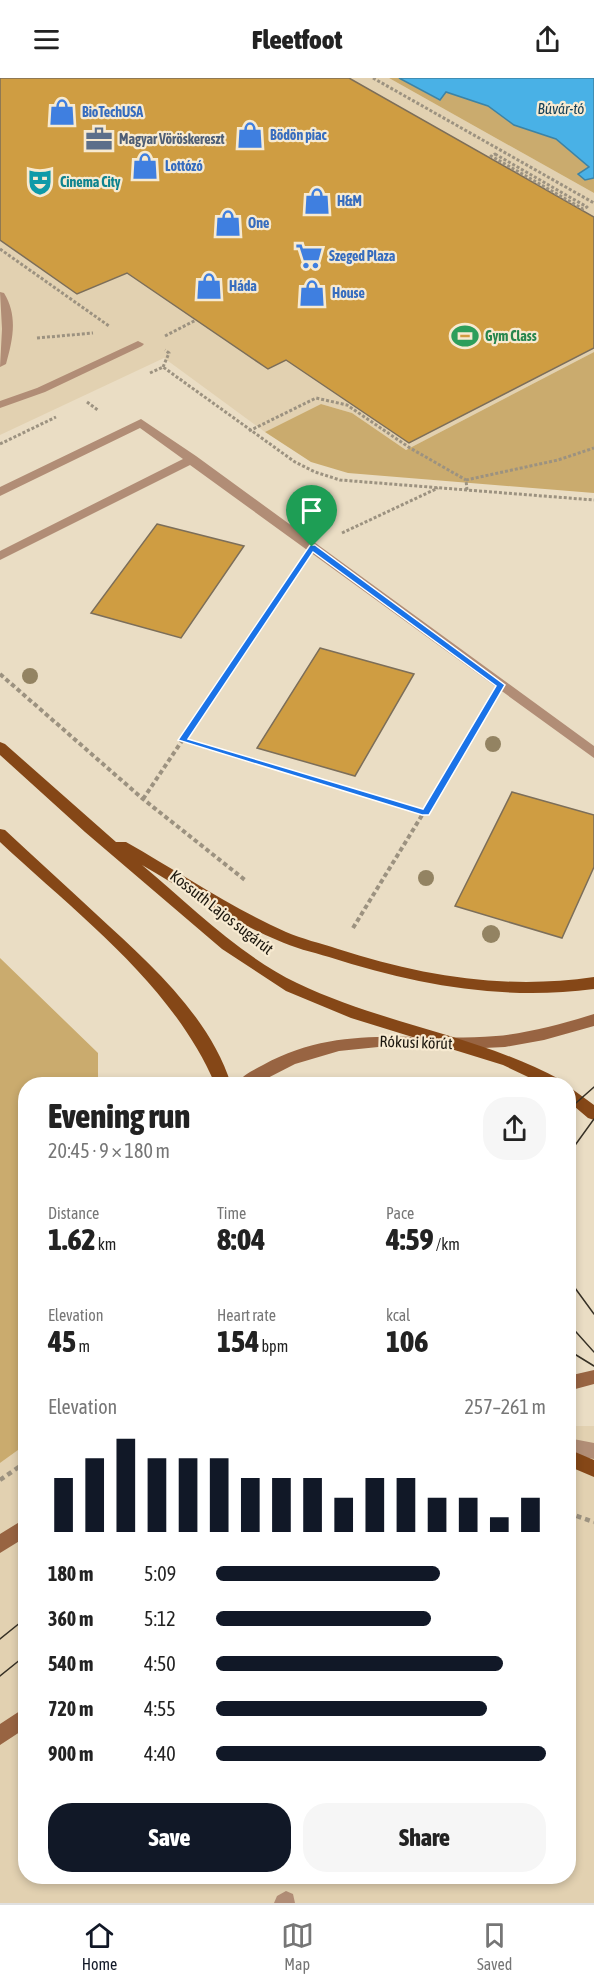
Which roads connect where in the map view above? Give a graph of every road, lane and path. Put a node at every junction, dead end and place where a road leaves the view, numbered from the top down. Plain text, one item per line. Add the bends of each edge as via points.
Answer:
1 (373, 78) edge
2 (525, 164) junction
3 (514, 169) junction
4 (594, 203) edge
5 (0, 249) edge
6 (0, 295) edge
7 (196, 320) dead end
8 (162, 338) dead end
9 (8, 341) junction
10 (138, 344) dead end
11 (0, 364) edge
12 (141, 377) dead end
13 (98, 397) dead end
14 (0, 405) edge
15 (78, 407) dead end
16 (58, 416) dead end
17 (249, 431) junction
18 (0, 444) edge
19 (594, 448) edge
20 (192, 459) junction
21 (466, 480) junction
22 (439, 488) junction
23 (466, 490) junction
24 (0, 492) edge
25 (594, 500) edge
26 (312, 547) junction
27 (0, 556) edge
28 (0, 674) edge
29 (501, 685) junction
30 (183, 740) junction
31 (0, 747) edge
32 (594, 753) edge
33 (143, 799) junction
34 (425, 813) junction
35 (90, 828) junction
36 (0, 834) edge
37 (247, 882) dead end
38 (348, 937) dead end
39 (594, 983) edge
40 (594, 1020) edge
41 (446, 1043) junction
42 (221, 1077) edge
43 (257, 1077) edge
44 (543, 1077) edge
45 (576, 1099) edge
46 (594, 1114) edge
47 (594, 1377) edge
48 (576, 1382) edge
49 (576, 1448) edge
50 (594, 1451) edge
51 (576, 1461) edge
52 (18, 1468) edge
53 (594, 1469) edge
54 (0, 1480) edge
55 (576, 1516) edge
56 (594, 1522) edge
57 (18, 1532) edge
58 (0, 1545) edge
59 (18, 1722) edge
60 (0, 1736) edge

1 - 2 path
2 - 3 path
2 - 4 path
3 - 3 path via 495,154 491,156
3 - 3 path via 587,207 582,209
5 - 9 path via 115,330
6 - 9 lane via 9,320
7 - 8 path
9 - 11 lane
10 - 14 lane
12 - 17 path via 163,367
13 - 15 path
16 - 18 path
17 - 21 path via 316,398 326,400 347,405
17 - 22 path via 295,462 340,480
19 - 21 path
20 - 24 lane via 141,423
20 - 26 lane
20 - 27 lane
21 - 23 path
22 - 23 path
22 - 26 path
23 - 25 path
26 - 29 lane
26 - 30 path
28 - 33 path
29 - 32 lane
29 - 34 path
30 - 33 path
30 - 34 path
31 - 35 main road, Kossuth Lajos sugárút
33 - 37 path
34 - 38 path
35 - 39 main road via 278,934 362,963 444,982 559,987
35 - 41 main road, Kossuth Lajos sugárút via 227,945 291,987 356,1014
36 - 42 main road via 140,963 203,1041
40 - 41 main road, Rókusi körút via 528,1037
41 - 43 main road, Rókusi körút via 372,1041 338,1046 304,1055
41 - 44 main road, Kossuth Lajos sugárút via 508,1061
45 - 46 main road
47 - 48 main road
49 - 50 lane
51 - 53 main road
52 - 54 path
55 - 56 path
57 - 58 main road
59 - 60 main road

